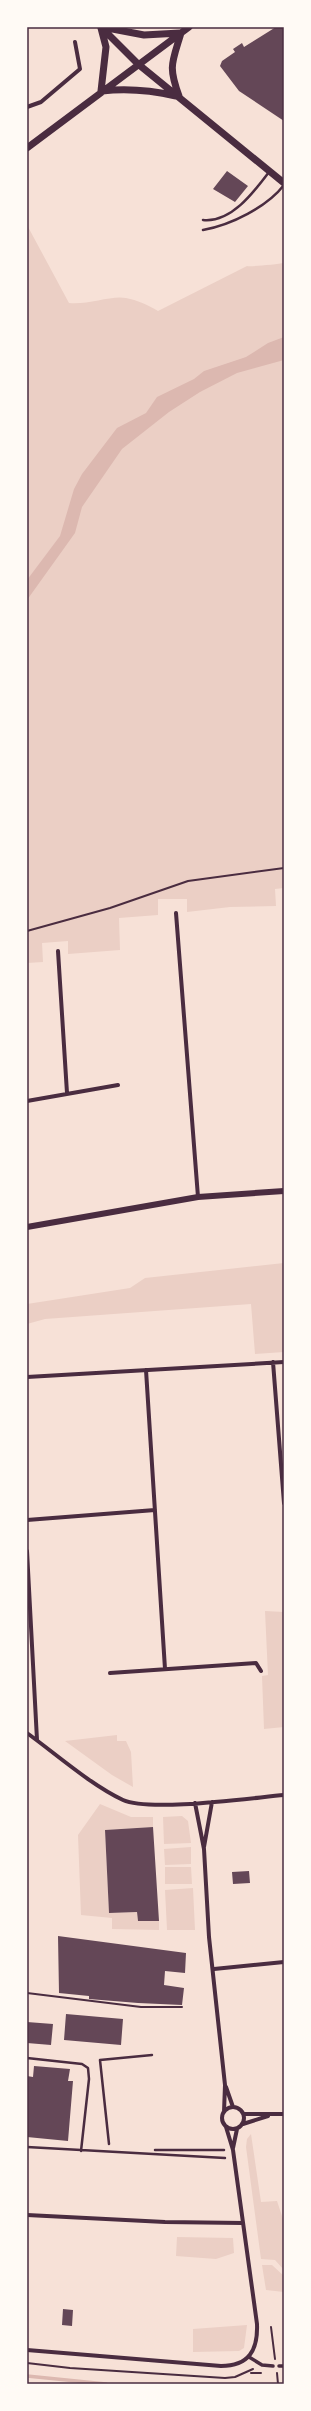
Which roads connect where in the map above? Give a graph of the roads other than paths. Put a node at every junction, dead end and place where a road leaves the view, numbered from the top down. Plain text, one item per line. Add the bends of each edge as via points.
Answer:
1 (101, 27) edge
2 (189, 27) edge
3 (181, 33) junction
4 (75, 42) dead end
5 (138, 64) junction
6 (101, 91) junction
7 (179, 96) junction
8 (27, 107) edge
9 (27, 148) edge
10 (270, 171) junction
11 (284, 184) edge
12 (203, 220) dead end
13 (203, 230) dead end
14 (176, 913) dead end
15 (58, 950) dead end
16 (118, 1085) dead end
17 (67, 1093) junction
18 (27, 1101) edge
19 (284, 1191) edge
20 (198, 1197) junction
21 (27, 1227) edge
22 (273, 1362) junction
23 (284, 1362) edge
24 (146, 1370) junction
25 (27, 1377) edge
26 (284, 1502) edge
27 (155, 1510) junction
28 (27, 1520) edge
29 (27, 1551) edge
30 (164, 1669) junction
31 (261, 1671) dead end
32 (110, 1673) dead end
33 (27, 1733) edge
34 (37, 1740) junction
35 (284, 1795) edge
36 (212, 1802) junction
37 (195, 1803) junction
38 (204, 1849) junction
39 (284, 1962) edge
40 (214, 1969) junction
41 (152, 2055) dead end
42 (27, 2058) edge
43 (225, 2085) junction
44 (233, 2107) junction
45 (224, 2112) junction
46 (244, 2114) junction
47 (284, 2114) edge
48 (272, 2115) junction
49 (243, 2124) junction
50 (226, 2127) junction
51 (237, 2129) junction
52 (109, 2144) dead end
53 (27, 2147) edge
54 (233, 2149) junction
55 (155, 2150) dead end
56 (224, 2150) dead end
57 (81, 2151) junction
58 (225, 2158) dead end
59 (27, 2215) edge
60 (243, 2223) junction
61 (27, 2350) edge
62 (249, 2357) junction
63 (284, 2366) edge

1 - 3 main road via 144,35
1 - 5 main road
1 - 6 main road via 106,47
2 - 3 main road
3 - 5 main road
3 - 7 main road via 171,74
4 - 8 street via 80,69 41,102
5 - 6 main road
5 - 7 main road
6 - 7 main road via 134,88
6 - 9 main road
7 - 10 main road
10 - 11 main road
10 - 12 lane via 235,210 214,221
11 - 13 lane via 277,194 240,216 216,228
14 - 20 street
15 - 17 street
16 - 17 street
17 - 18 street
19 - 20 street
20 - 21 street
22 - 23 street
22 - 24 street
22 - 26 street
24 - 25 street
24 - 27 street
27 - 28 street
27 - 30 street
29 - 34 street
30 - 31 street via 256,1663
30 - 32 street
33 - 34 street
34 - 37 street via 123,1800 139,1804
35 - 36 street
36 - 37 street
36 - 38 street
37 - 38 street
38 - 40 street via 209,1937
39 - 40 street
40 - 43 street
41 - 52 lane via 100,2060
42 - 57 lane via 82,2064 88,2068
43 - 44 street
43 - 45 street
44 - 45 street
44 - 46 street
45 - 50 street via 222,2118
46 - 48 street
46 - 49 street
47 - 48 street
48 - 49 street
49 - 51 street
50 - 51 street
50 - 54 street
51 - 54 street
53 - 57 lane
54 - 60 street
55 - 56 lane
57 - 58 lane
59 - 60 street
60 - 62 street via 257,2324 254,2347
61 - 62 street via 221,2366 235,2365
62 - 63 street via 260,2364

